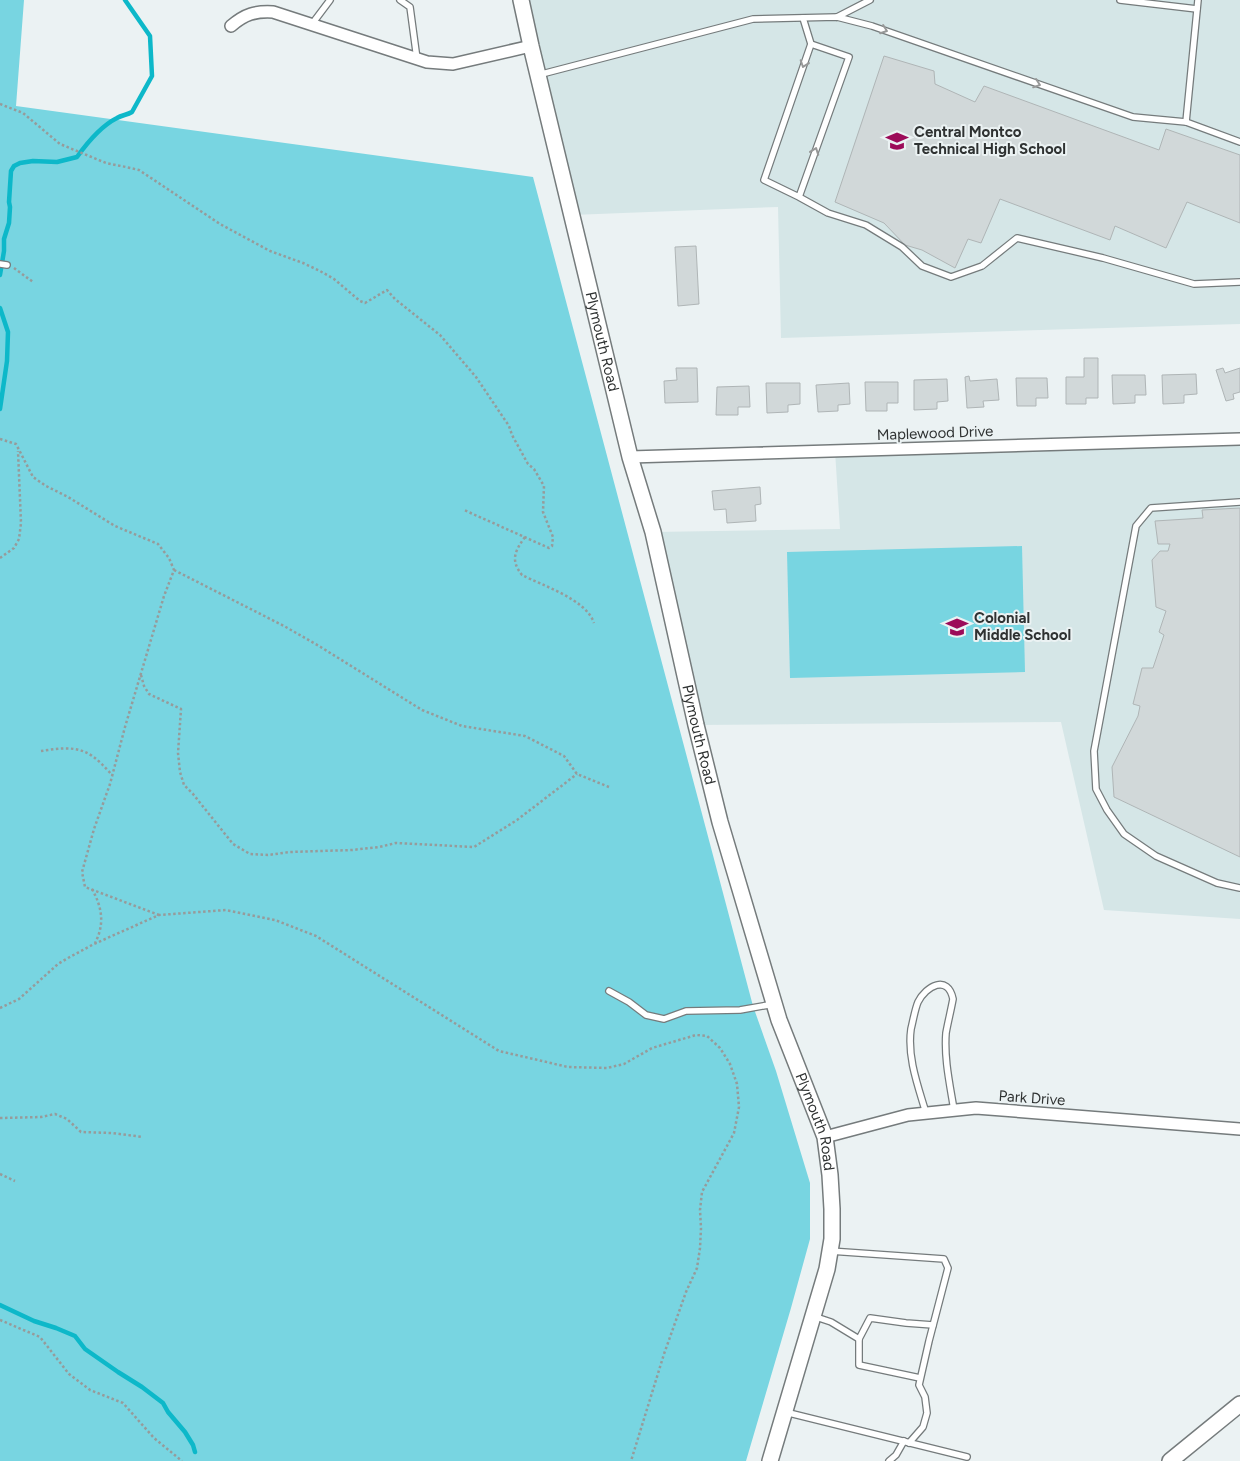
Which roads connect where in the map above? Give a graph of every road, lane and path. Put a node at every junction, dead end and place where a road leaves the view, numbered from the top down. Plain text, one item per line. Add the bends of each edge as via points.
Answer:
1 (330, 0) edge
2 (400, 0) edge
3 (521, 0) edge
4 (870, 0) edge
5 (1120, 0) edge
6 (1198, 0) edge
7 (1197, 9) junction
8 (837, 16) junction
9 (802, 18) junction
10 (312, 25) junction
11 (231, 26) dead end
12 (811, 44) junction
13 (531, 46) junction
14 (417, 59) junction
15 (538, 75) junction
16 (0, 104) edge
17 (1186, 122) junction
18 (1240, 142) edge
19 (799, 197) junction
20 (0, 264) edge
21 (7, 265) joint
22 (33, 282) dead end
23 (1240, 282) edge
24 (1, 439) edge
25 (1240, 439) edge
26 (18, 450) junction
27 (630, 457) junction
28 (1240, 502) edge
29 (464, 510) dead end
30 (525, 537) junction
31 (0, 558) edge
32 (174, 570) junction
33 (594, 623) dead end
34 (141, 673) junction
35 (41, 751) dead end
36 (577, 774) junction
37 (112, 775) junction
38 (610, 787) dead end
39 (1240, 888) edge
40 (92, 889) junction
41 (159, 914) junction
42 (94, 944) junction
43 (609, 991) dead end
44 (774, 1004) junction
45 (0, 1008) edge
46 (954, 1110) junction
47 (926, 1113) junction
48 (0, 1118) edge
49 (1240, 1129) edge
50 (143, 1137) dead end
51 (825, 1137) junction
52 (0, 1174) edge
53 (16, 1181) dead end
54 (830, 1251) junction
55 (813, 1316) junction
56 (0, 1320) edge
57 (933, 1324) junction
58 (859, 1339) junction
59 (920, 1378) junction
60 (1240, 1404) edge
61 (785, 1412) junction
62 (906, 1442) junction
63 (967, 1457) dead end
64 (182, 1461) edge
65 (631, 1461) edge
66 (770, 1461) edge
67 (889, 1461) edge
68 (1170, 1461) edge

1 - 10 lane
2 - 14 lane via 410,7
3 - 13 street, Plymouth Road
4 - 8 lane
5 - 7 lane
6 - 7 lane
7 - 17 lane
8 - 9 lane
8 -> 17 lane via 1133,117
9 - 12 lane
9 - 15 lane via 753,19
10 - 11 street via 274,12 258,12 241,17
10 - 14 street
12 -> 19 lane via 764,180
19 -> 12 lane via 850,57
13 - 14 street via 453,64
13 - 15 street, Plymouth Road
15 - 27 street, Plymouth Road
16 - 30 path via 23,113 55,141 85,156 138,170 220,224 270,251 304,263 334,279 360,301 365,303 387,290 440,335 476,377 544,486 543,512 553,537 552,546 549,548
17 - 18 lane
19 - 23 lane via 828,213 866,226 902,247 922,266 951,277 982,266 1017,238 1194,284
20 - 21 lane
21 - 22 path
24 - 26 path via 16,444
25 - 27 street, Maplewood Drive
26 - 31 path via 19,539 14,548
26 - 32 path via 33,477 115,526 158,544
27 - 44 street, Plymouth Road via 653,532 720,822
28 - 39 lane via 1151,508 1136,526 1094,751 1096,789 1124,834 1156,856 1217,883
29 - 30 path
30 - 33 path via 515,553 517,569 522,575 585,608
32 - 34 path
32 - 36 path via 293,631 422,710 462,726 525,736 564,756
34 - 36 path via 149,694 180,709 178,753 184,785 233,844 250,854 352,850 396,843 474,847 517,820
34 - 37 path
35 - 37 path via 73,749 85,752
36 - 38 path
37 - 40 path via 82,872 85,887
40 - 41 path
40 - 42 path via 101,910 100,933
41 - 42 path
41 - 65 path via 226,910 275,920 316,936 499,1050 568,1067 607,1068 624,1064 652,1048 696,1035 707,1036 720,1048 737,1084 739,1107 734,1133 702,1192 697,1268 664,1354
42 - 45 path via 58,964 19,999
43 - 44 lane via 646,1015 664,1019 686,1011 740,1010
44 - 51 street, Plymouth Road
46 - 47 street, Park Drive
46 - 47 lane via 946,1050 953,999 949,989 940,984 925,992 918,1002 911,1029 916,1078
46 - 49 street, Park Drive via 976,1108
47 - 51 street, Park Drive
48 - 50 path via 55,1114 67,1119 81,1132
51 - 54 street, Plymouth Road via 832,1209
52 - 53 path
54 - 55 street, Plymouth Road
54 - 57 lane via 944,1259 948,1268
55 - 58 lane via 831,1322
55 - 61 street, Plymouth Road
56 - 64 path via 40,1337 69,1374 90,1390 124,1403 154,1438
57 - 58 lane via 870,1318
57 - 59 lane
58 - 59 lane via 859,1366
59 - 62 lane via 927,1412 923,1426
60 - 68 street
61 - 62 lane
61 - 66 street, Plymouth Road
62 - 63 lane
62 - 67 lane

